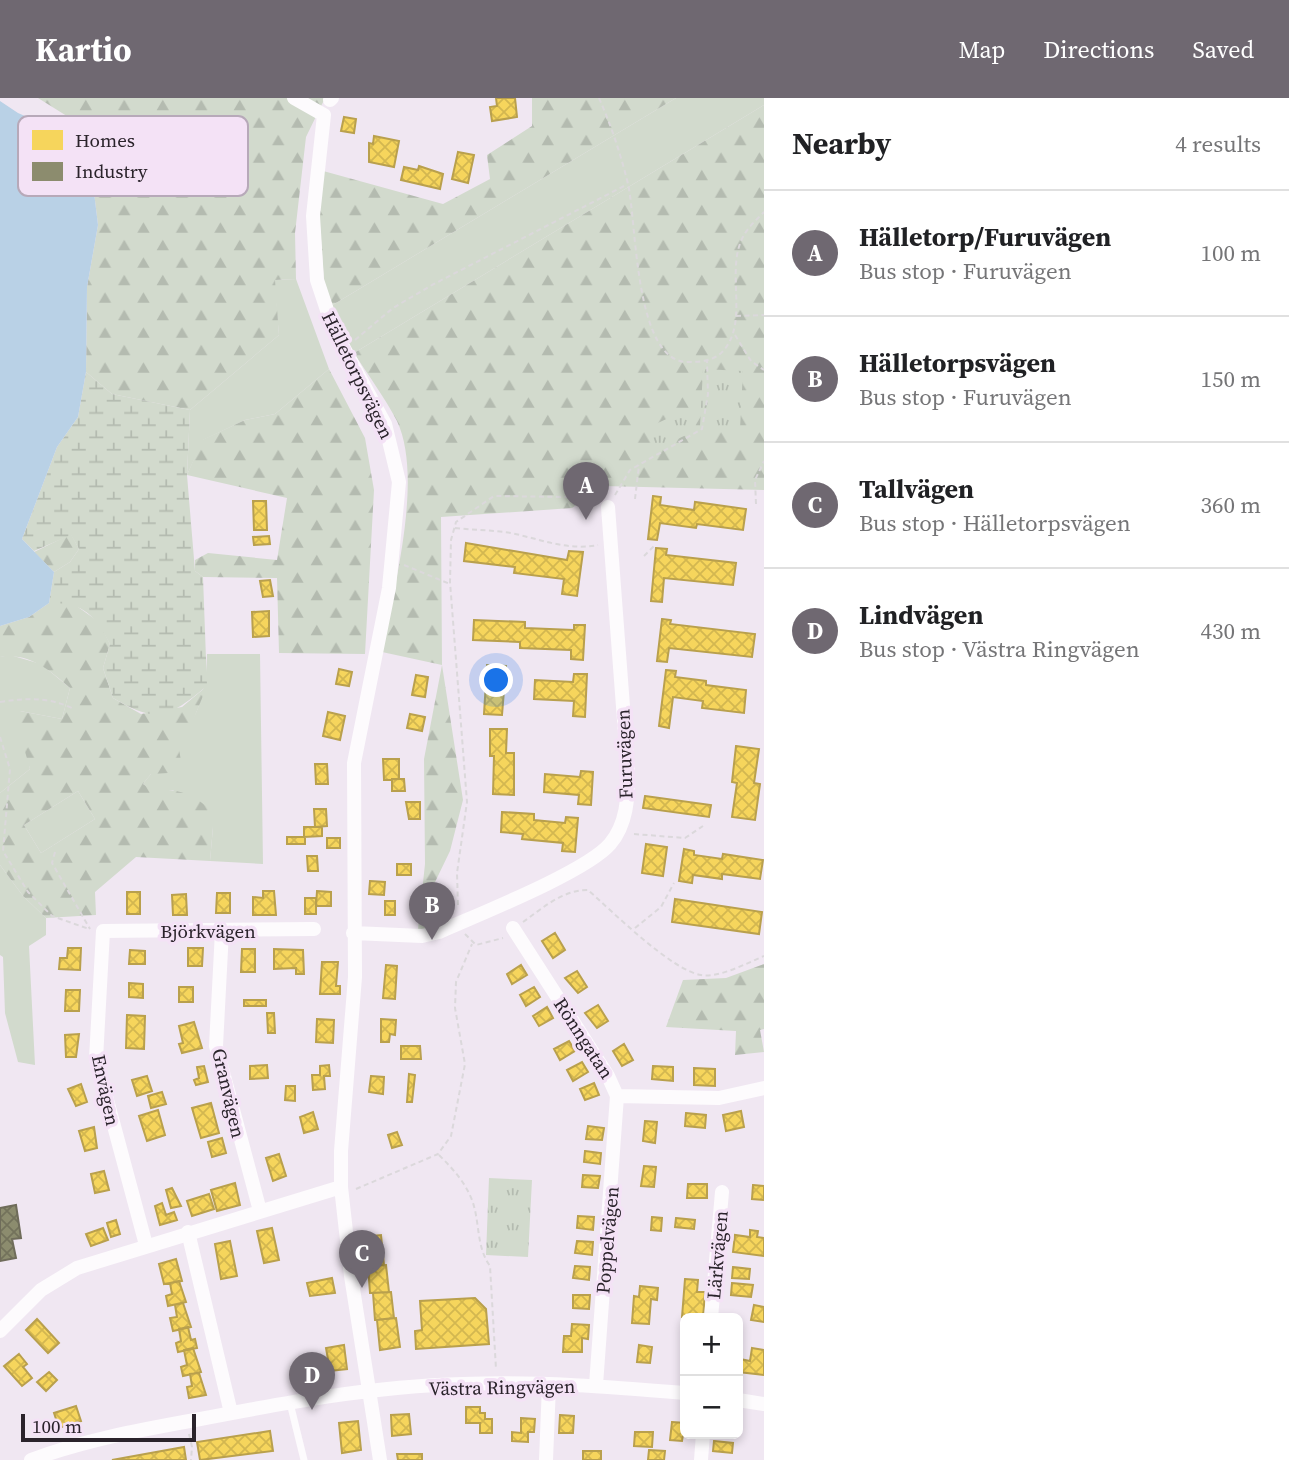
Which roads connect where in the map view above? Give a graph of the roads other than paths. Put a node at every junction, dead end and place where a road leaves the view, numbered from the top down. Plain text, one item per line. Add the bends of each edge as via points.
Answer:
1 (294, 98) edge
2 (608, 507) road end
3 (513, 928) road end
4 (314, 929) dead end
5 (96, 930) joint
6 (222, 931) junction
7 (354, 933) junction
8 (764, 1088) edge
9 (617, 1096) junction
10 (341, 1187) junction
11 (722, 1192) dead end
12 (260, 1211) junction
13 (188, 1232) junction
14 (146, 1245) junction
15 (711, 1313) edge
16 (0, 1331) edge
17 (549, 1385) junction
18 (596, 1385) junction
19 (370, 1392) junction
20 (680, 1393) edge
21 (743, 1401) edge
22 (290, 1402) junction
23 (764, 1404) edge
24 (230, 1413) junction
25 (703, 1439) edge
26 (31, 1460) edge
27 (304, 1460) edge
28 (380, 1460) edge
29 (546, 1460) edge
30 (701, 1460) edge

1 - 7 street, Hälletorpsvägen via 324,115 313,216 313,258 323,302 378,407 396,461 399,504 393,561 354,763
2 - 7 street, Furuvägen via 628,773 628,798 619,831 611,844 586,863 439,933
3 - 9 street, Rönngatan
4 - 6 street, Björkvägen
5 - 6 street, Björkvägen
5 - 14 street, Envägen via 96,1059
6 - 12 street, Granvägen via 216,1046
7 - 10 street, Hälletorpsvägen via 354,1017
8 - 9 street, Rönngatan via 719,1098
9 - 18 street, Poppelvägen
10 - 12 street
10 - 19 street, Hälletorpsvägen
11 - 15 street, Lärkvägen
12 - 13 street
13 - 14 street
13 - 24 street
14 - 16 street via 53,1280
17 - 18 street, Västra Ringvägen
17 - 19 street, Västra Ringvägen
17 - 29 street
18 - 20 street, Västra Ringvägen
19 - 22 street, Västra Ringvägen
19 - 28 street, Hälletorpsvägen
21 - 23 street
22 - 24 street, Västra Ringvägen
22 - 27 lane
24 - 26 street, Västra Ringvägen via 83,1443
25 - 30 street

